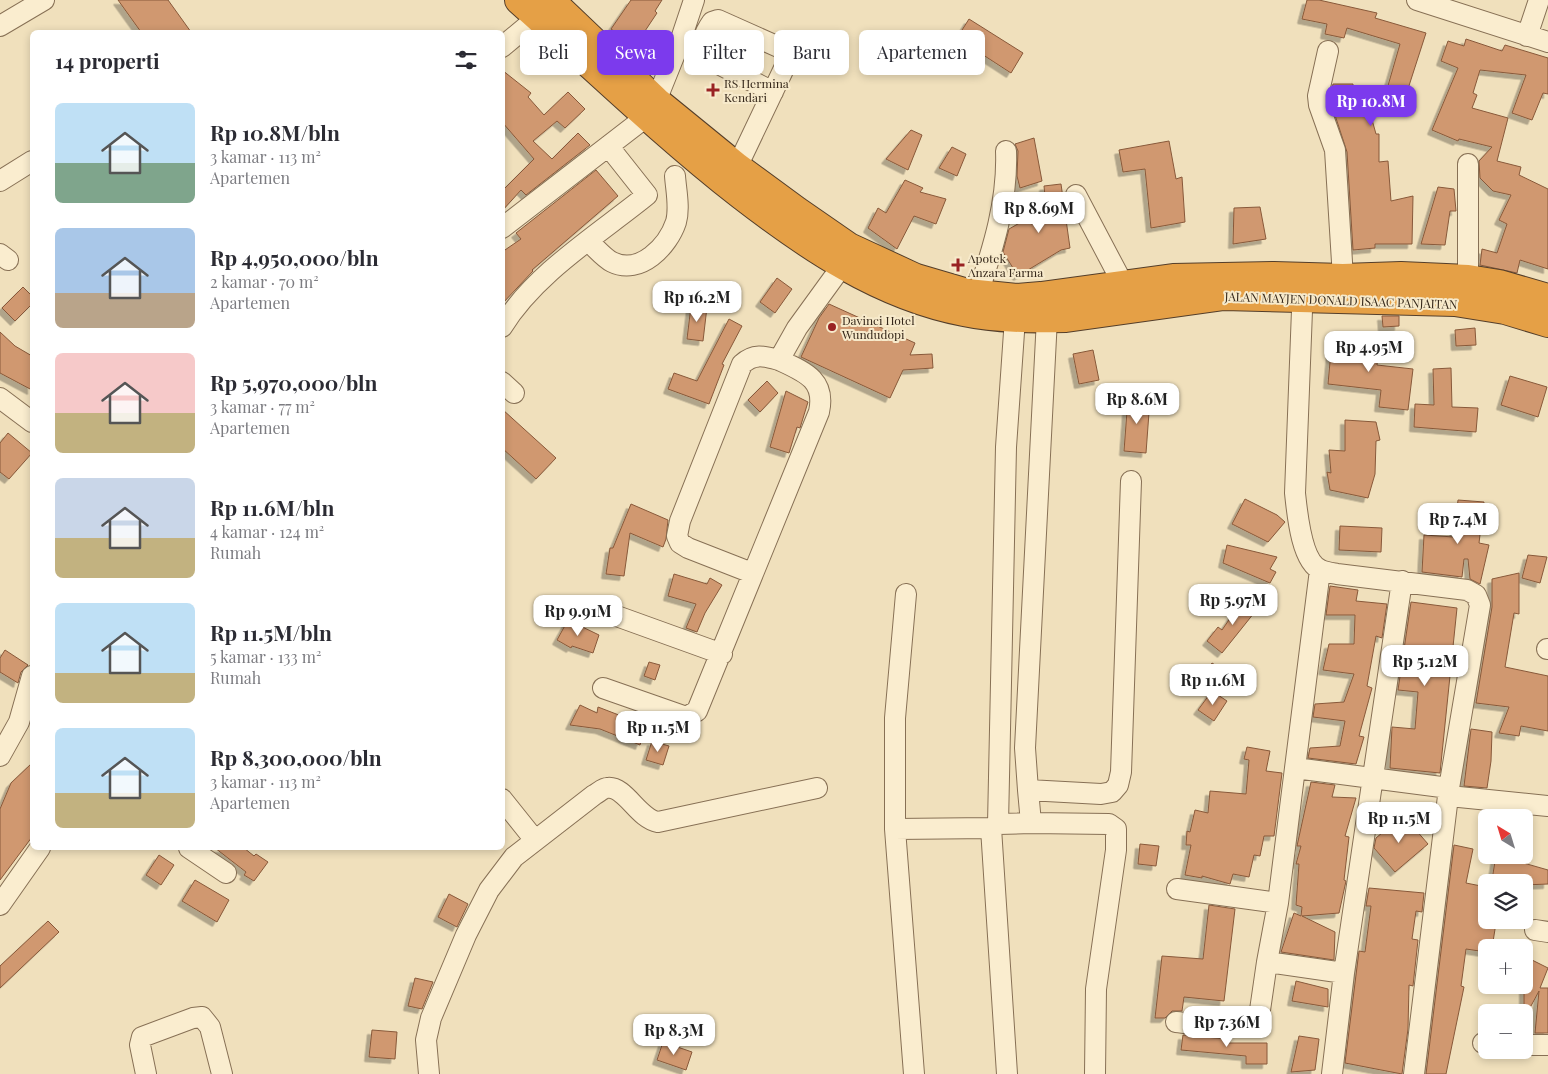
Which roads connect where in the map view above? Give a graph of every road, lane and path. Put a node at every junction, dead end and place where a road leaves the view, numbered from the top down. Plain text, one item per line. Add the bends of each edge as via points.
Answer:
1 (44, 0) edge
2 (694, 0) edge
3 (1417, 0) edge
4 (1539, 0) edge
5 (1451, 5) edge
6 (536, 6) edge
7 (0, 26) edge
8 (1527, 36) junction
9 (1548, 42) edge
10 (505, 43) edge
11 (1328, 51) dead end
12 (773, 92) dead end
13 (651, 109) junction
14 (610, 147) junction
15 (1006, 152) dead end
16 (30, 163) edge
17 (1468, 164) dead end
18 (685, 167) junction
19 (737, 167) junction
20 (0, 181) edge
21 (647, 195) junction
22 (1076, 195) dead end
23 (505, 226) edge
24 (589, 242) junction
25 (842, 266) junction
26 (1343, 278) junction
27 (1468, 279) junction
28 (1123, 284) junction
29 (1303, 288) junction
30 (978, 294) junction
31 (1548, 298) edge
32 (1015, 318) junction
33 (1047, 318) junction
34 (505, 322) edge
35 (1548, 323) edge
36 (779, 360) junction
37 (0, 398) edge
38 (30, 420) edge
39 (1131, 481) dead end
40 (1320, 570) junction
41 (752, 572) junction
42 (1402, 582) junction
43 (906, 594) dead end
44 (600, 610) dead end
45 (722, 654) junction
46 (603, 688) dead end
47 (30, 693) edge
48 (26, 727) edge
49 (0, 756) edge
50 (1295, 768) junction
51 (1373, 778) junction
52 (816, 788) dead end
53 (1028, 790) junction
54 (1112, 792) junction
55 (1449, 792) junction
56 (505, 803) edge
57 (1548, 806) edge
58 (1031, 823) junction
59 (995, 826) junction
60 (1112, 826) junction
61 (895, 829) junction
62 (534, 839) junction
63 (39, 850) edge
64 (192, 850) edge
65 (226, 873) dead end
66 (1177, 889) dead end
67 (1278, 903) junction
68 (0, 905) edge
69 (1267, 962) junction
70 (1344, 973) junction
71 (1176, 1022) dead end
72 (1533, 1045) edge
73 (1548, 1046) edge
74 (146, 1074) edge
75 (222, 1074) edge
76 (429, 1074) edge
77 (914, 1074) edge
78 (1007, 1074) edge
79 (1095, 1074) edge
80 (1332, 1074) edge
81 (1414, 1074) edge

1 - 7 street
2 - 13 street
3 - 5 street
4 - 8 street
5 - 8 street
6 - 10 street
6 - 13 highway, JALAN MAYJEN DONALD ISAAC PANJAITAN
8 - 9 street
11 - 26 street via 1318,96 1335,150
12 - 19 street
13 - 14 street
13 - 18 highway, JALAN MAYJEN DONALD ISAAC PANJAITAN
13 - 19 highway, JALAN MAYJEN DONALD ISAAC PANJAITAN
14 - 21 street
14 - 23 street
15 - 30 street via 1007,171 998,226
16 - 20 street
17 - 27 street
18 - 21 street
18 - 24 street via 677,220 669,238 651,258 630,266 612,262
18 - 25 highway, JALAN MAYJEN DONALD ISAAC PANJAITAN
19 - 30 highway, JALAN MAYJEN DONALD ISAAC PANJAITAN via 849,247 916,278
21 - 24 street
22 - 28 street
24 - 34 street via 536,286
25 - 32 highway, JALAN MAYJEN DONALD ISAAC PANJAITAN via 917,299 964,312
25 - 36 street via 797,328
26 - 27 highway, JALAN MAYJEN DONALD ISAAC PANJAITAN
26 - 29 highway, JALAN MAYJEN DONALD ISAAC PANJAITAN
27 - 31 highway, JALAN MAYJEN DONALD ISAAC PANJAITAN
28 - 29 highway, JALAN MAYJEN DONALD ISAAC PANJAITAN via 1173,278 1274,276
28 - 30 highway, JALAN MAYJEN DONALD ISAAC PANJAITAN via 1075,293 1017,298
29 - 33 highway, JALAN MAYJEN DONALD ISAAC PANJAITAN
29 - 35 highway, JALAN MAYJEN DONALD ISAAC PANJAITAN via 1455,302 1505,310
29 - 40 street via 1295,493 1303,542 1313,564
32 - 33 highway, JALAN MAYJEN DONALD ISAAC PANJAITAN
32 - 59 street via 1006,447
33 - 53 street via 1025,748
36 - 41 street via 812,378 819,386 822,398
36 - 41 street via 760,355 742,364 677,536 680,543 688,548
37 - 38 street
39 - 54 street via 1121,772 1118,785
40 - 42 street
40 - 50 street
41 - 45 street
42 - 51 street
42 - 55 street via 1467,590 1476,596 1480,606
43 - 61 street via 895,718
44 - 45 street
45 - 46 street via 697,711 690,717
47 - 48 street
48 - 49 street
50 - 51 street
50 - 67 street
51 - 55 street
51 - 70 street
52 - 62 street via 658,822 649,821 620,792 607,788
53 - 54 street
53 - 58 street
54 - 60 street
55 - 57 street
55 - 81 street
56 - 62 street
58 - 59 street
58 - 60 street
59 - 61 street
59 - 78 street
60 - 79 street via 1116,829 1116,850 1096,990
61 - 77 street
62 - 76 street via 500,874 466,935 427,1031
63 - 68 street
64 - 65 street
66 - 67 street
67 - 69 street
69 - 70 street
69 - 71 street via 1258,1017 1247,1025 1233,1028
70 - 80 street
72 - 73 street
74 - 75 street via 140,1045 142,1037 193,1018 202,1018 210,1027

